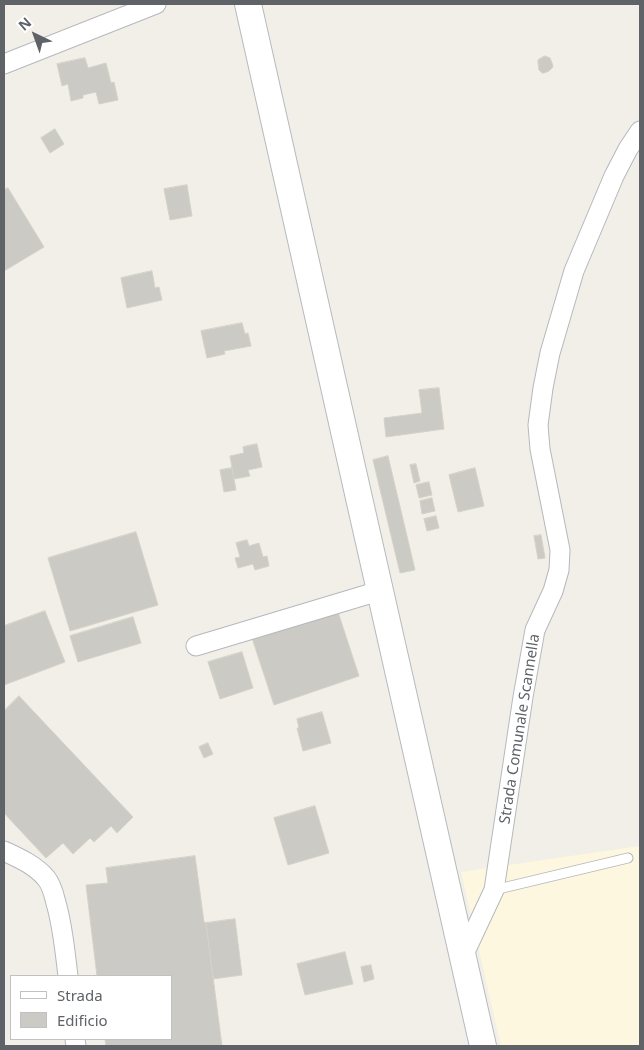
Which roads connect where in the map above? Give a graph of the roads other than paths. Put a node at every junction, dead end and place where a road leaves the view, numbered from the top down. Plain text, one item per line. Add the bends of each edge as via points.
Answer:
1 (156, 4) edge
2 (248, 4) edge
3 (4, 64) edge
4 (640, 131) edge
5 (380, 591) junction
6 (196, 646) dead end
7 (4, 851) edge
8 (628, 858) dead end
9 (494, 890) junction
10 (462, 956) junction
11 (68, 975) edge
12 (478, 1044) edge

1 - 3 street
2 - 5 main road
4 - 9 street, Strada Comunale Scannella via 614,176 578,262 550,353 543,388 538,425 540,448 560,550 559,570 535,630
5 - 6 street
5 - 10 main road
7 - 11 street via 29,864 48,880 61,923
8 - 9 lane
9 - 10 street, Strada Comunale Scannella
10 - 12 main road

